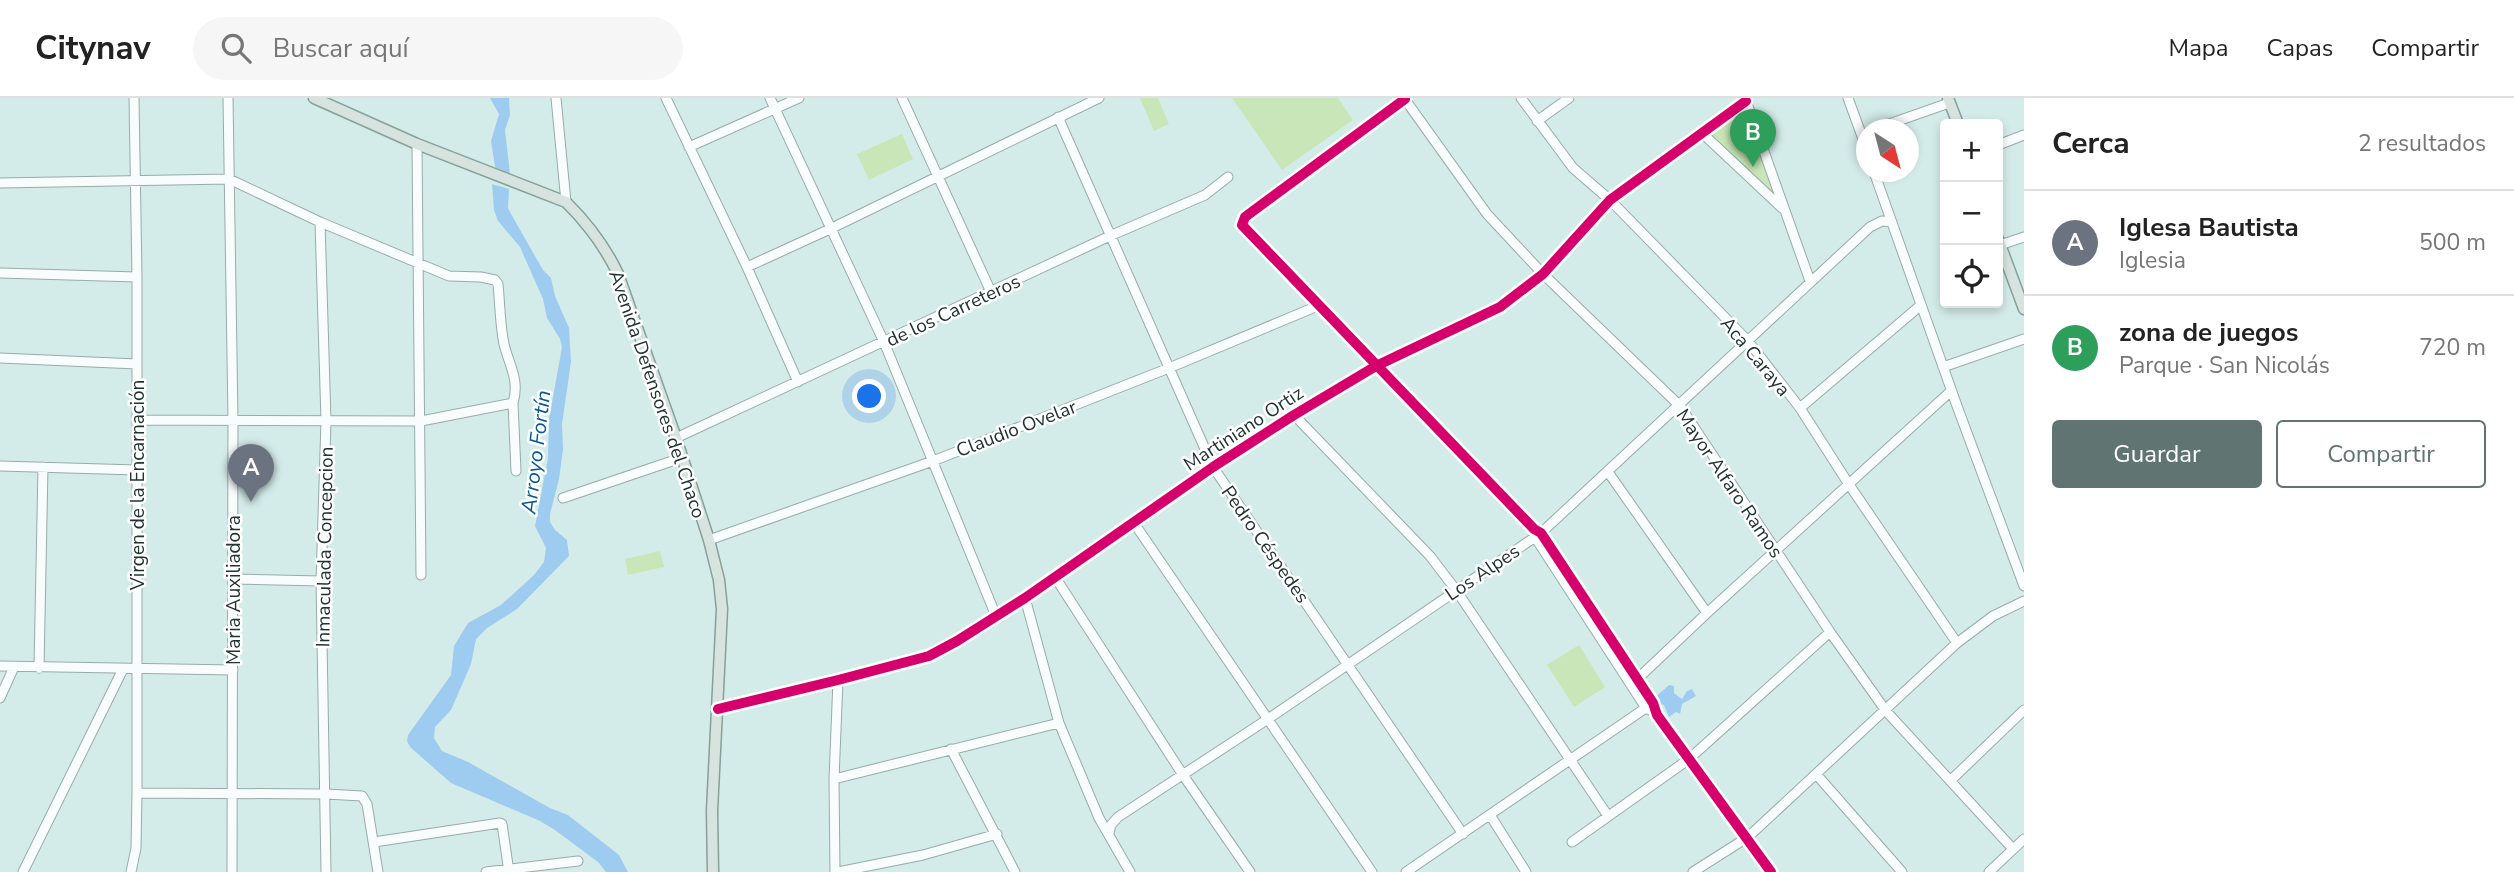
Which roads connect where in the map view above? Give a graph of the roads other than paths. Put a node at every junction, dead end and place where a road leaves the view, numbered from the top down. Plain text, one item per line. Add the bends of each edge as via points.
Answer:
1 (134, 98) edge
2 (228, 98) edge
3 (314, 98) edge
4 (555, 98) edge
5 (666, 98) edge
6 (770, 98) edge
7 (799, 98) edge
8 (902, 98) edge
9 (1099, 98) edge
10 (1521, 98) edge
11 (1569, 98) edge
12 (1848, 98) edge
13 (1409, 100) edge
14 (1745, 100) edge
15 (1949, 101) edge
16 (775, 109) junction
17 (1058, 117) junction
18 (1858, 119) edge
19 (1901, 119) edge
20 (1956, 119) edge
21 (1537, 121) junction
22 (1701, 132) junction
23 (2024, 135) edge
24 (2003, 143) edge
25 (417, 144) junction
26 (689, 147) junction
27 (939, 177) junction
28 (1228, 177) dead end
29 (135, 180) junction
30 (229, 180) junction
31 (1878, 182) edge
32 (0, 183) edge
33 (1609, 200) junction
34 (566, 202) junction
35 (1783, 209) junction
36 (320, 222) junction
37 (1892, 222) junction
38 (830, 229) junction
39 (1112, 235) junction
40 (2024, 237) edge
41 (2003, 241) edge
42 (2000, 245) edge
43 (418, 263) junction
44 (747, 267) junction
45 (0, 273) edge
46 (1543, 274) junction
47 (137, 277) junction
48 (1810, 281) junction
49 (991, 292) junction
50 (1320, 305) junction
51 (1921, 305) junction
52 (2024, 309) edge
53 (2024, 339) edge
54 (1748, 341) junction
55 (884, 342) junction
56 (0, 358) edge
57 (137, 364) junction
58 (1376, 366) junction
59 (1943, 367) junction
60 (1169, 368) junction
61 (798, 382) junction
62 (1951, 391) junction
63 (513, 403) junction
64 (1679, 406) junction
65 (1800, 408) junction
66 (1294, 415) junction
67 (137, 420) junction
68 (233, 420) junction
69 (326, 421) junction
70 (421, 421) junction
71 (676, 438) junction
72 (681, 458) junction
73 (933, 461) junction
74 (0, 466) edge
75 (43, 467) junction
76 (1213, 467) junction
77 (137, 470) junction
78 (516, 471) dead end
79 (1608, 472) junction
80 (1848, 483) junction
81 (563, 498) dead end
82 (1134, 523) junction
83 (1537, 533) junction
84 (709, 540) junction
85 (1775, 550) junction
86 (421, 575) dead end
87 (1055, 577) junction
88 (233, 579) junction
89 (321, 581) junction
90 (2024, 586) edge
91 (1456, 590) junction
92 (1025, 598) junction
93 (2024, 601) edge
94 (1707, 613) junction
95 (996, 616) junction
96 (1830, 632) junction
97 (1957, 643) junction
98 (1348, 663) junction
99 (0, 666) edge
100 (15, 667) junction
101 (38, 667) junction
102 (123, 669) junction
103 (137, 669) junction
104 (233, 670) junction
105 (838, 680) junction
106 (1634, 682) junction
107 (0, 698) edge
108 (1650, 705) junction
109 (718, 709) junction
110 (1886, 710) junction
111 (2024, 710) edge
112 (1268, 719) junction
113 (1059, 723) junction
114 (951, 749) junction
115 (1689, 759) junction
116 (1569, 761) junction
117 (1816, 774) junction
118 (1183, 775) junction
119 (834, 779) junction
120 (1950, 781) junction
121 (137, 793) junction
122 (233, 794) junction
123 (326, 794) junction
124 (1490, 815) junction
125 (1608, 816) junction
126 (1109, 833) junction
127 (997, 834) junction
128 (1463, 834) junction
129 (1748, 837) junction
130 (2024, 839) edge
131 (374, 842) junction
132 (1572, 842) dead end
133 (2013, 849) junction
134 (578, 861) dead end
135 (509, 871) edge
136 (23, 872) edge
137 (131, 872) edge
138 (232, 872) edge
139 (326, 872) edge
140 (378, 872) edge
141 (486, 872) edge
142 (713, 872) edge
143 (837, 872) edge
144 (1015, 872) edge
145 (1130, 872) edge
146 (1250, 872) edge
147 (1372, 872) edge
148 (1406, 872) edge
149 (1526, 872) edge
150 (1693, 872) edge
151 (1772, 872) edge
152 (1902, 872) edge
153 (1989, 872) edge

1 - 29 street, Virgen de la Encarnación
2 - 30 street, Maria Auxiliadora
3 - 25 main road, Avenida Defensores del Chaco
4 - 34 street
5 - 26 street
6 - 16 street
7 - 16 street
8 - 27 street
9 - 17 street
10 - 21 street, Aca Caraya
11 - 21 street
12 - 18 street
13 - 46 street, Mayor Alfaro Ramos via 1487,214
13 - 50 street via 1245,217 1242,225
14 - 22 street, Martiniano Ortiz
14 - 35 street
15 - 19 street
15 - 20 main road
16 - 26 street
16 - 38 street
17 - 27 street
17 - 39 street, Pedro Céspedes
21 - 33 street, Aca Caraya via 1573,167
22 - 33 street, Martiniano Ortiz
22 - 35 street
23 - 24 street
25 - 34 main road, Avenida Defensores del Chaco
25 - 43 street
26 - 44 street
27 - 38 street
27 - 49 street
28 - 39 street, de los Carreteros via 1205,195
29 - 30 street
29 - 32 street
29 - 47 street, Virgen de la Encarnación
30 - 36 street
30 - 68 street, Maria Auxiliadora
31 - 37 street
33 - 46 street, Martiniano Ortiz
33 - 54 street, Aca Caraya
34 - 71 main road, Avenida Defensores del Chaco via 607,250
35 - 48 street
36 - 43 street
36 - 69 street, Inmaculada Concepcion
37 - 48 street, Los Alpes via 1870,226
37 - 51 street
38 - 44 street
38 - 55 street
39 - 49 street, de los Carreteros
39 - 60 street, Pedro Céspedes
40 - 41 street
42 - 52 main road
43 - 63 street via 449,276 481,277 498,284 505,347 515,375
43 - 70 street
44 - 61 street
45 - 47 street
46 - 58 street, Martiniano Ortiz via 1500,307
46 - 64 street, Mayor Alfaro Ramos
47 - 57 street, Virgen de la Encarnación
48 - 54 street, Los Alpes
49 - 55 street, de los Carreteros
50 - 58 street
50 - 60 street, Claudio Ovelar
51 - 59 street
51 - 65 street
53 - 59 street
54 - 64 street, Los Alpes
54 - 65 street, Aca Caraya
55 - 61 street, de los Carreteros
55 - 73 street
56 - 57 street
57 - 67 street, Virgen de la Encarnación
58 - 66 street, Martiniano Ortiz
58 - 83 street
59 - 62 street
60 - 73 street, Claudio Ovelar
60 - 76 street, Pedro Céspedes
61 - 71 street, de los Carreteros
62 - 80 street
62 - 90 street
63 - 70 street
63 - 78 street
64 - 79 street, Los Alpes
64 - 85 street, Mayor Alfaro Ramos
65 - 80 street, Aca Caraya
66 - 76 street, Martiniano Ortiz
66 - 91 street via 1430,556
67 - 68 street
67 - 77 street, Virgen de la Encarnación
68 - 69 street
68 - 88 street, Maria Auxiliadora
69 - 70 street
69 - 89 street, Inmaculada Concepcion
70 - 86 street
71 - 72 main road, Avenida Defensores del Chaco
72 - 81 street
72 - 84 main road, Avenida Defensores del Chaco
73 - 84 street, Claudio Ovelar
73 - 95 street
74 - 75 street
75 - 77 street
75 - 101 street
76 - 82 street, Martiniano Ortiz
76 - 98 street, Pedro Céspedes
77 - 103 street, Virgen de la Encarnación
79 - 83 street, Los Alpes
79 - 94 street
80 - 85 street
80 - 97 street, Aca Caraya
82 - 87 street, Martiniano Ortiz
82 - 112 street
83 - 91 street, Los Alpes
83 - 106 street
84 - 109 main road, Avenida Defensores del Chaco via 722,608
85 - 94 street
85 - 96 street, Mayor Alfaro Ramos
87 - 92 street, Martiniano Ortiz
87 - 118 street
88 - 89 street
88 - 104 street, Maria Auxiliadora
89 - 123 street, Inmaculada Concepcion
91 - 98 street, Los Alpes
91 - 116 street
92 - 95 street, Martiniano Ortiz
92 - 113 street
93 - 97 street via 1993,616
94 - 106 street
95 - 105 street, Martiniano Ortiz via 929,656
96 - 110 street, Mayor Alfaro Ramos
96 - 115 street
97 - 110 street
98 - 112 street, Los Alpes
98 - 128 street, Pedro Céspedes
99 - 100 street
100 - 101 street
100 - 107 street
101 - 102 street
102 - 103 street
102 - 136 street
103 - 104 street
103 - 121 street, Virgen de la Encarnación
104 - 122 street, Maria Auxiliadora
105 - 109 street, Martiniano Ortiz
105 - 119 street
106 - 108 street
108 - 115 street
108 - 116 street
109 - 142 main road, Avenida Defensores del Chaco
110 - 117 street
110 - 120 street, Mayor Alfaro Ramos
111 - 120 street
112 - 118 street, Los Alpes
112 - 147 street
113 - 114 street
113 - 126 street
114 - 119 street
114 - 127 street
115 - 125 street
115 - 129 street
116 - 124 street
116 - 125 street
117 - 129 street
117 - 152 street
118 - 126 street, Los Alpes via 1118,817
118 - 146 street
119 - 143 street
120 - 133 street, Mayor Alfaro Ramos
121 - 122 street
121 - 137 street, Virgen de la Encarnación
122 - 123 street
122 - 138 street, Maria Auxiliadora
123 - 131 street via 362,796
123 - 139 street, Inmaculada Concepcion
124 - 128 street
124 - 149 street
125 - 132 street
126 - 145 street
127 - 143 street
127 - 144 street
128 - 148 street
129 - 150 street
129 - 151 street
130 - 133 street
131 - 135 street via 500,823
131 - 140 street
133 - 153 street
134 - 135 street
135 - 141 street

